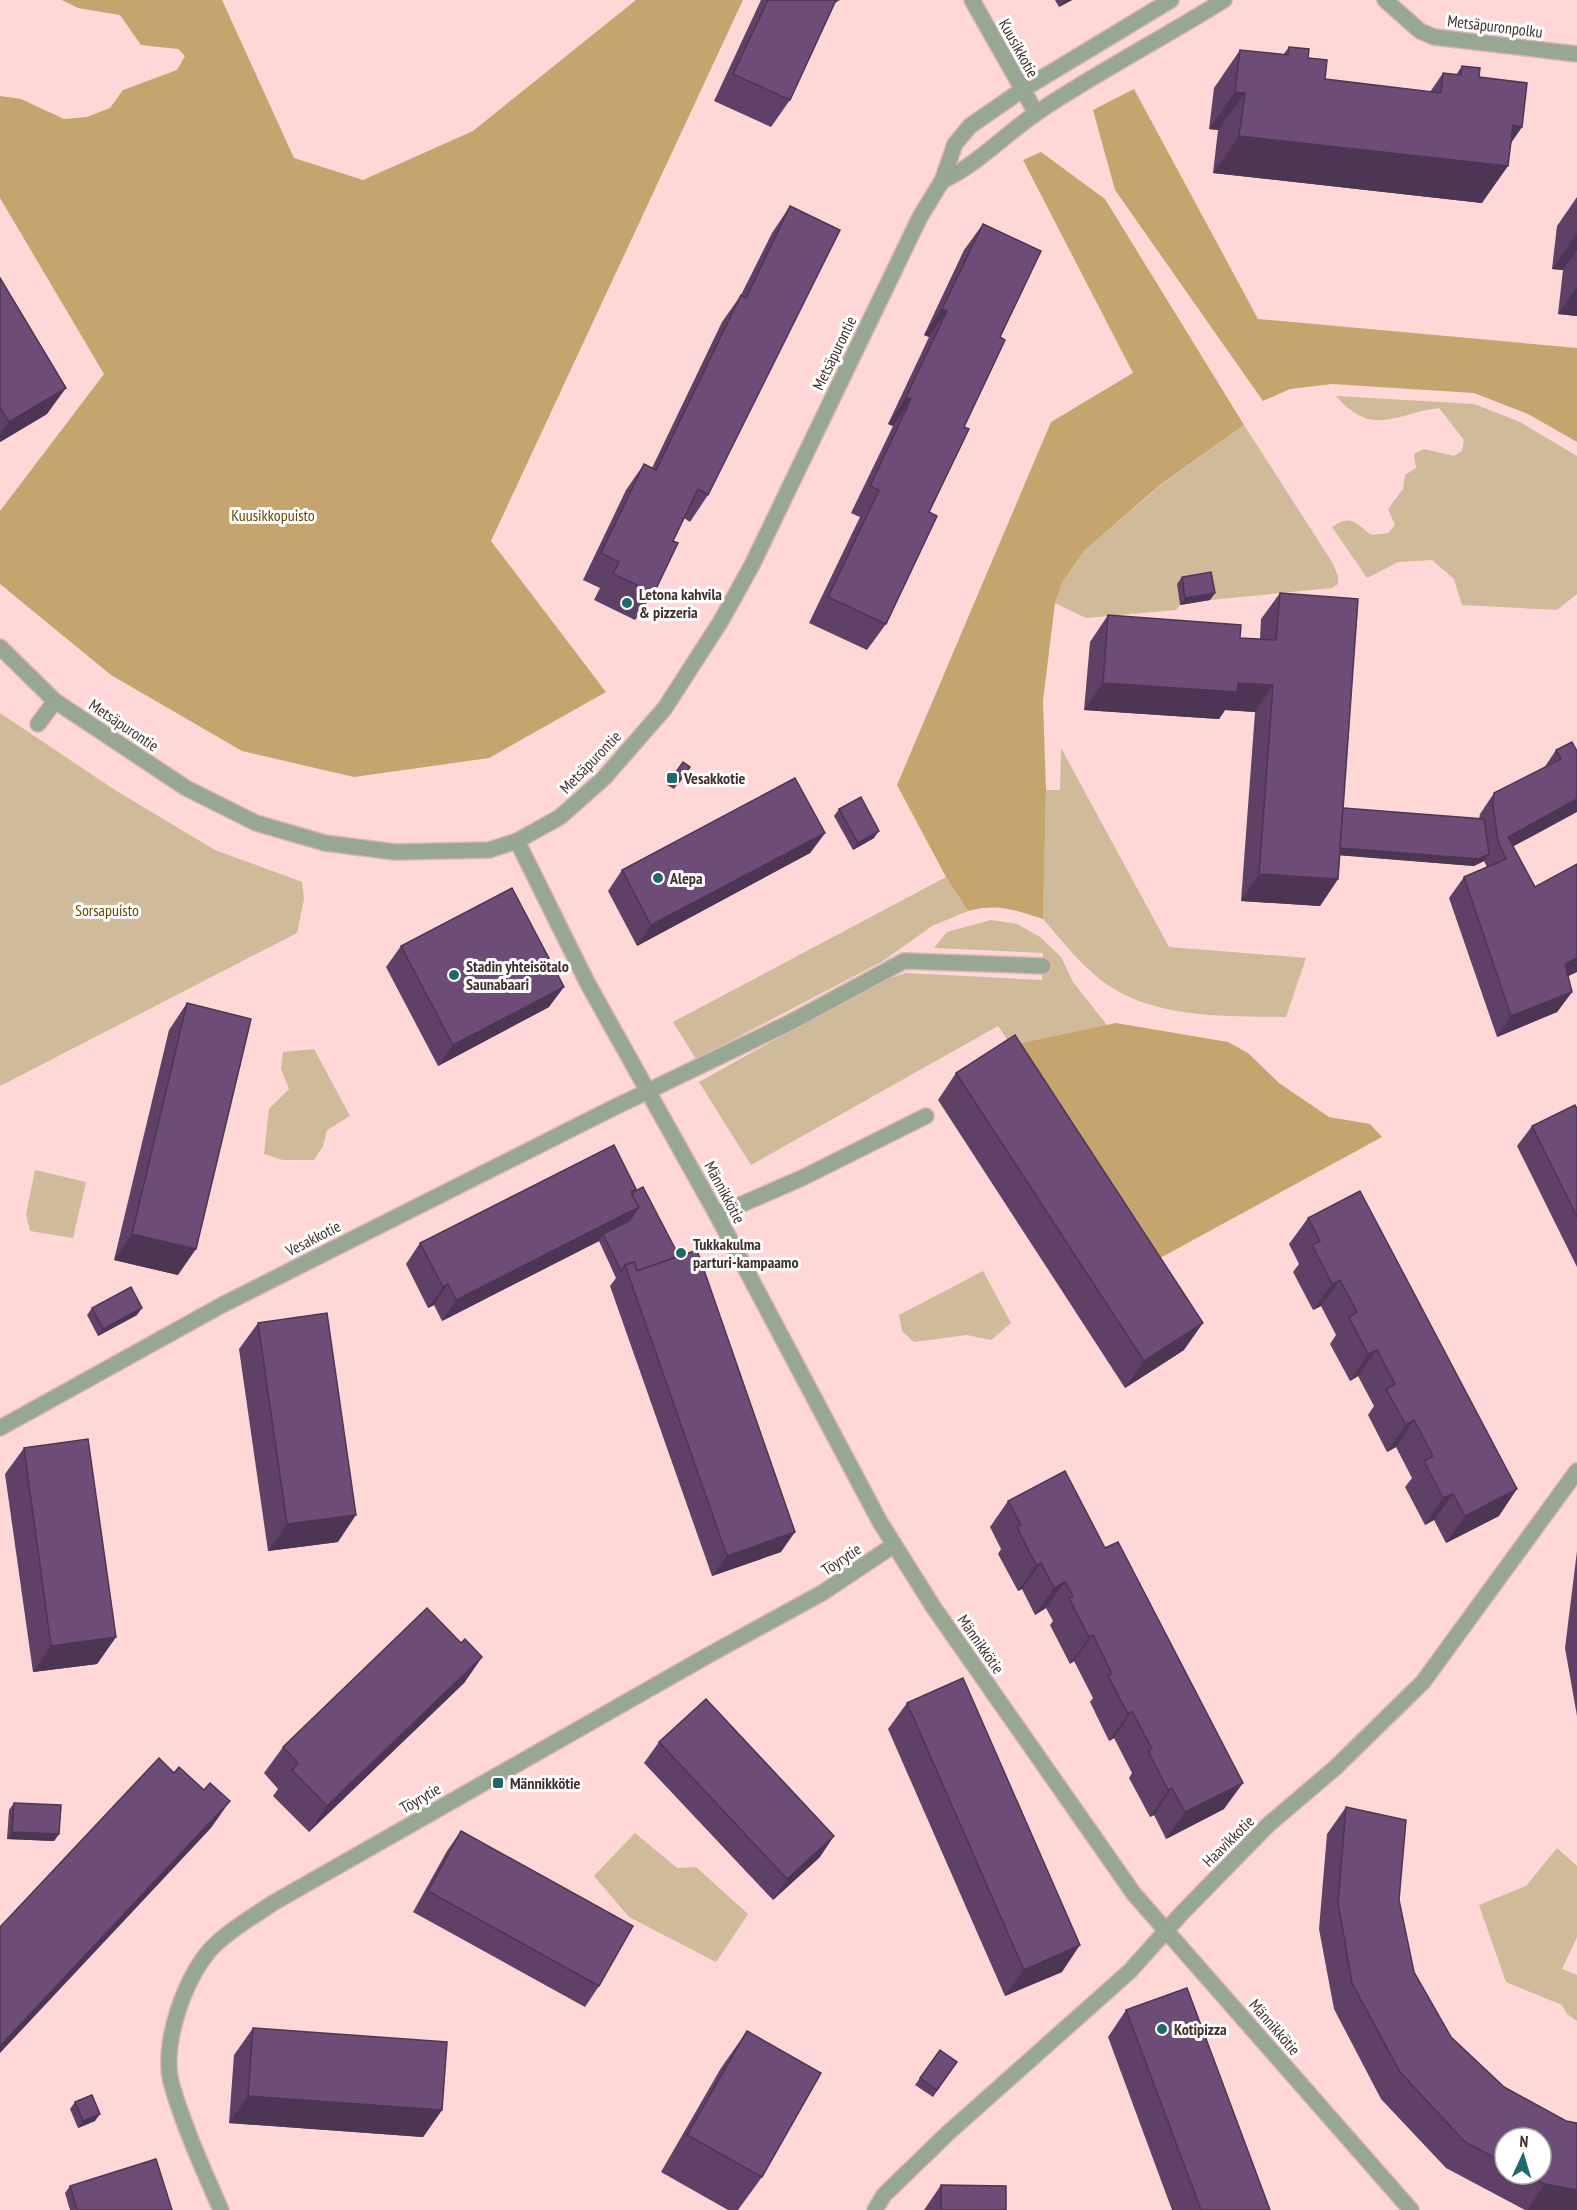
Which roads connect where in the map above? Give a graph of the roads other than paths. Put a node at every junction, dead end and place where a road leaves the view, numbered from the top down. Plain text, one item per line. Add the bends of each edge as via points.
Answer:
1 (972, 0) edge
2 (1172, 0) edge
3 (1224, 0) edge
4 (1385, 0) edge
5 (1577, 54) edge
6 (1022, 90) junction
7 (1036, 113) junction
8 (942, 181) junction
9 (0, 647) edge
10 (55, 701) junction
11 (38, 724) dead end
12 (517, 840) junction
13 (1043, 966) dead end
14 (648, 1092) junction
15 (926, 1116) dead end
16 (717, 1215) junction
17 (0, 1428) edge
18 (1577, 1471) edge
19 (894, 1545) junction
20 (1167, 1929) junction
21 (220, 2210) edge
22 (875, 2210) edge
23 (1411, 2210) edge

1 - 6 street, Kuusikkotie
2 - 6 street, Metsäpurontie
3 - 7 street
4 - 5 street, Metsäpuronpolku via 1420,31 1434,37
6 - 7 street, Kuusikkotie
6 - 8 street, Metsäpurontie via 970,126 955,144
7 - 8 street via 969,168
8 - 12 street, Metsäpurontie via 915,227 752,565 715,631 665,708 604,778 560,817
9 - 10 street, Metsäpurontie
10 - 11 street
10 - 12 street, Metsäpurontie via 186,788 256,823 325,843 395,852 489,850
12 - 14 street, Männikkötie via 588,984
13 - 14 street, Vesakkotie via 904,961
14 - 16 street, Männikkötie
14 - 17 street, Vesakkotie via 232,1299
15 - 16 street
16 - 19 street, Männikkötie
18 - 20 street, Haavikkotie via 1424,1682 1335,1768 1268,1825
19 - 20 street, Männikkötie via 1118,1871
19 - 21 street, Töyrytie via 822,1593 273,1903 216,1943 194,1970 182,1999 172,2038 171,2079
20 - 22 street, Haavikkotie via 1130,1971 948,2133 884,2195
20 - 23 street, Männikkötie

